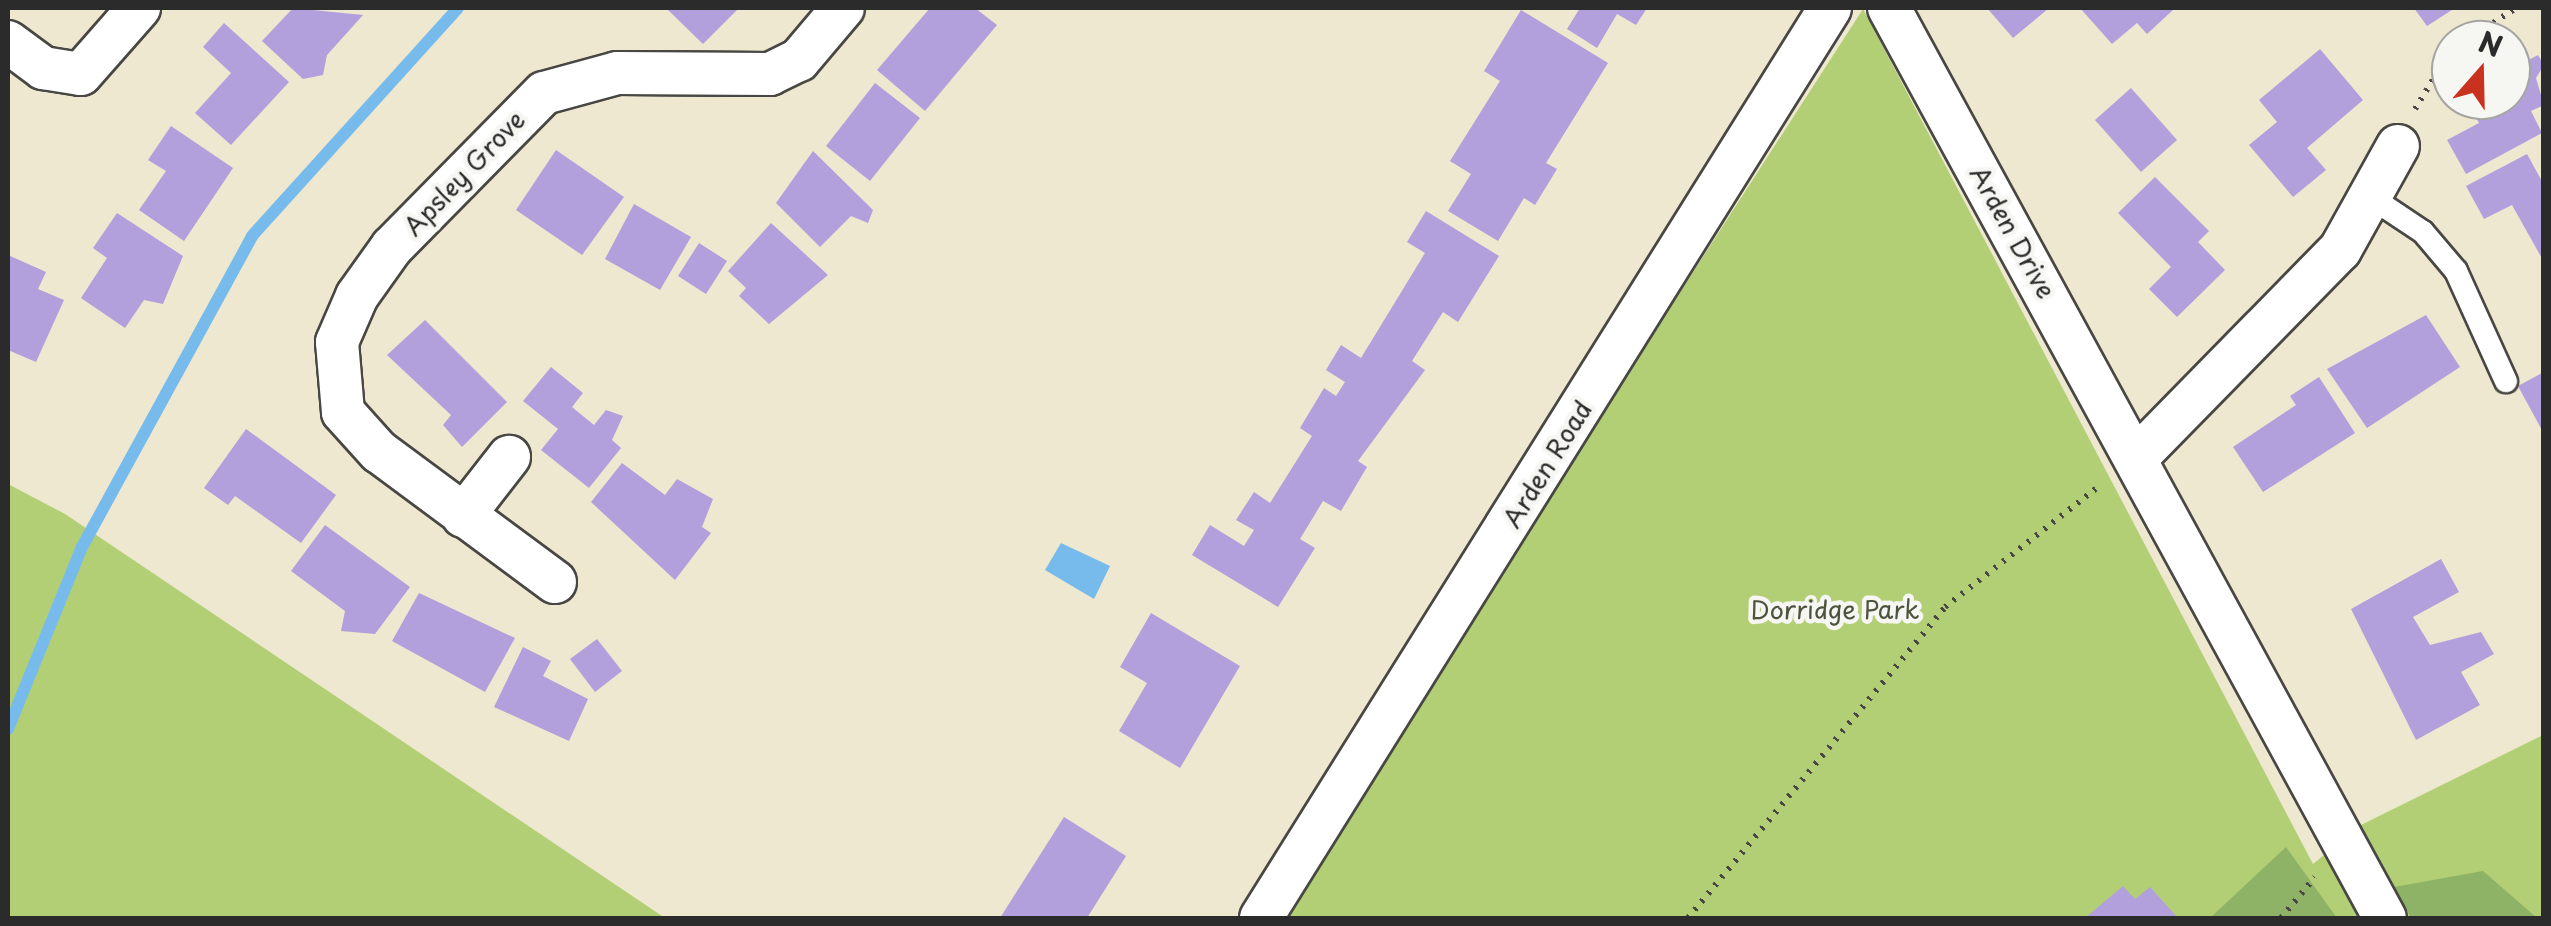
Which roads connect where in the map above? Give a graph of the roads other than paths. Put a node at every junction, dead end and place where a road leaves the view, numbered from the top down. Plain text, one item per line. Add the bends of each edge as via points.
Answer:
1 (139, 8) edge
2 (843, 8) edge
3 (1830, 8) edge
4 (1889, 8) edge
5 (8, 42) edge
6 (2398, 146) road end
7 (2372, 198) junction
8 (2506, 381) dead end
9 (2138, 456) junction
10 (508, 457) dead end
11 (463, 516) junction
12 (554, 582) dead end
13 (1262, 918) edge
14 (2384, 918) edge

1 - 5 street via 81,74 43,68
2 - 11 street, Apsley Grove via 799,60 770,74 617,73 544,94 392,248 337,342 344,412 379,452
3 - 13 street, Arden Road
4 - 9 street, Arden Drive
6 - 7 street
7 - 8 lane via 2422,232 2456,271
7 - 9 street via 2340,250
9 - 14 street, Arden Drive
10 - 11 street
11 - 12 street, Apsley Grove

